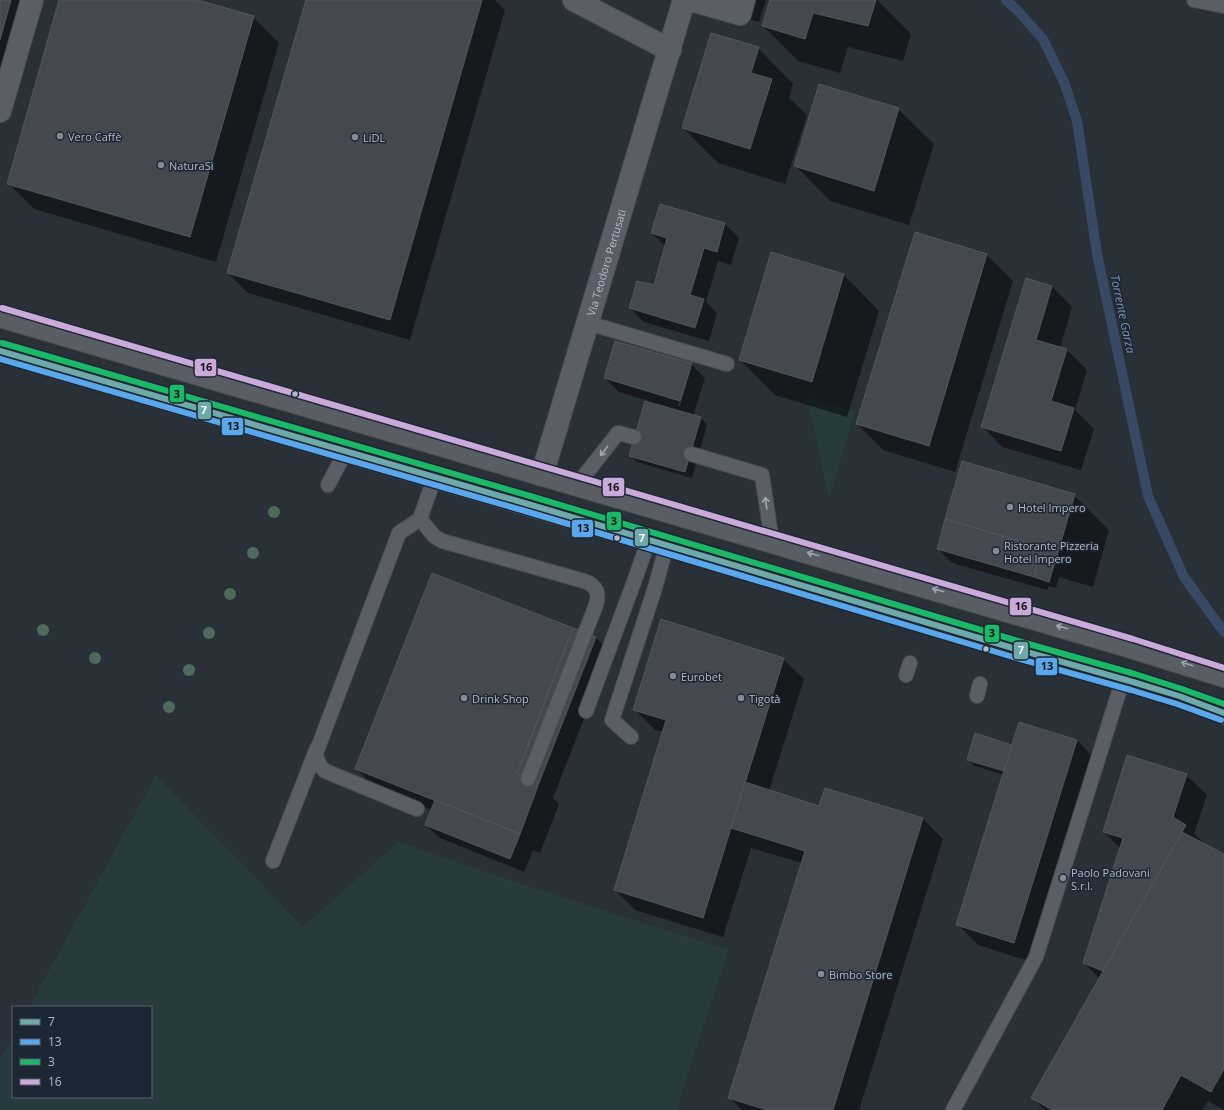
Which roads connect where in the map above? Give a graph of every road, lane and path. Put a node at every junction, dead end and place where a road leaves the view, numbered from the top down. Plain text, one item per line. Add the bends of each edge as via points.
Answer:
1 (32, 0) edge
2 (574, 0) edge
3 (684, 0) edge
4 (691, 0) edge
5 (744, 0) edge
6 (1194, 0) edge
7 (1224, 6) edge
8 (670, 50) junction
9 (0, 111) edge
10 (0, 316) edge
11 (588, 323) junction
12 (0, 350) edge
13 (727, 364) dead end
14 (634, 437) dead end
15 (346, 451) junction
16 (690, 454) dead end
17 (542, 475) junction
18 (434, 476) junction
19 (328, 485) dead end
20 (577, 485) junction
21 (420, 519) junction
22 (658, 541) junction
23 (772, 542) junction
24 (1224, 676) edge
25 (1123, 679) junction
26 (586, 711) dead end
27 (1223, 713) edge
28 (631, 737) dead end
29 (318, 746) junction
30 (528, 779) dead end
31 (417, 809) dead end
32 (273, 861) dead end
33 (953, 1110) edge

1 - 9 street
2 - 8 street
3 - 8 street, Via Teodoro Pertusati
4 - 5 street via 740,14
6 - 7 lane
8 - 11 street, Via Teodoro Pertusati
10 - 17 main road
11 - 13 lane
11 - 17 street, Via Teodoro Pertusati
12 - 15 main road
14 -> 20 lane via 618,433
15 - 18 main road
15 - 19 lane
23 -> 16 lane via 762,474
17 - 20 main road
18 - 21 lane
18 - 22 main road
20 - 23 main road
21 - 29 lane via 399,533
21 - 30 lane via 434,536 442,541 584,581 595,587 598,593 596,605
22 - 25 main road
22 - 26 lane via 634,582
22 - 28 lane via 646,616 612,720
24 -> 23 main road
25 - 27 main road via 1194,701
25 - 33 lane via 1036,957
29 - 31 lane via 317,760 325,771
29 - 32 lane

